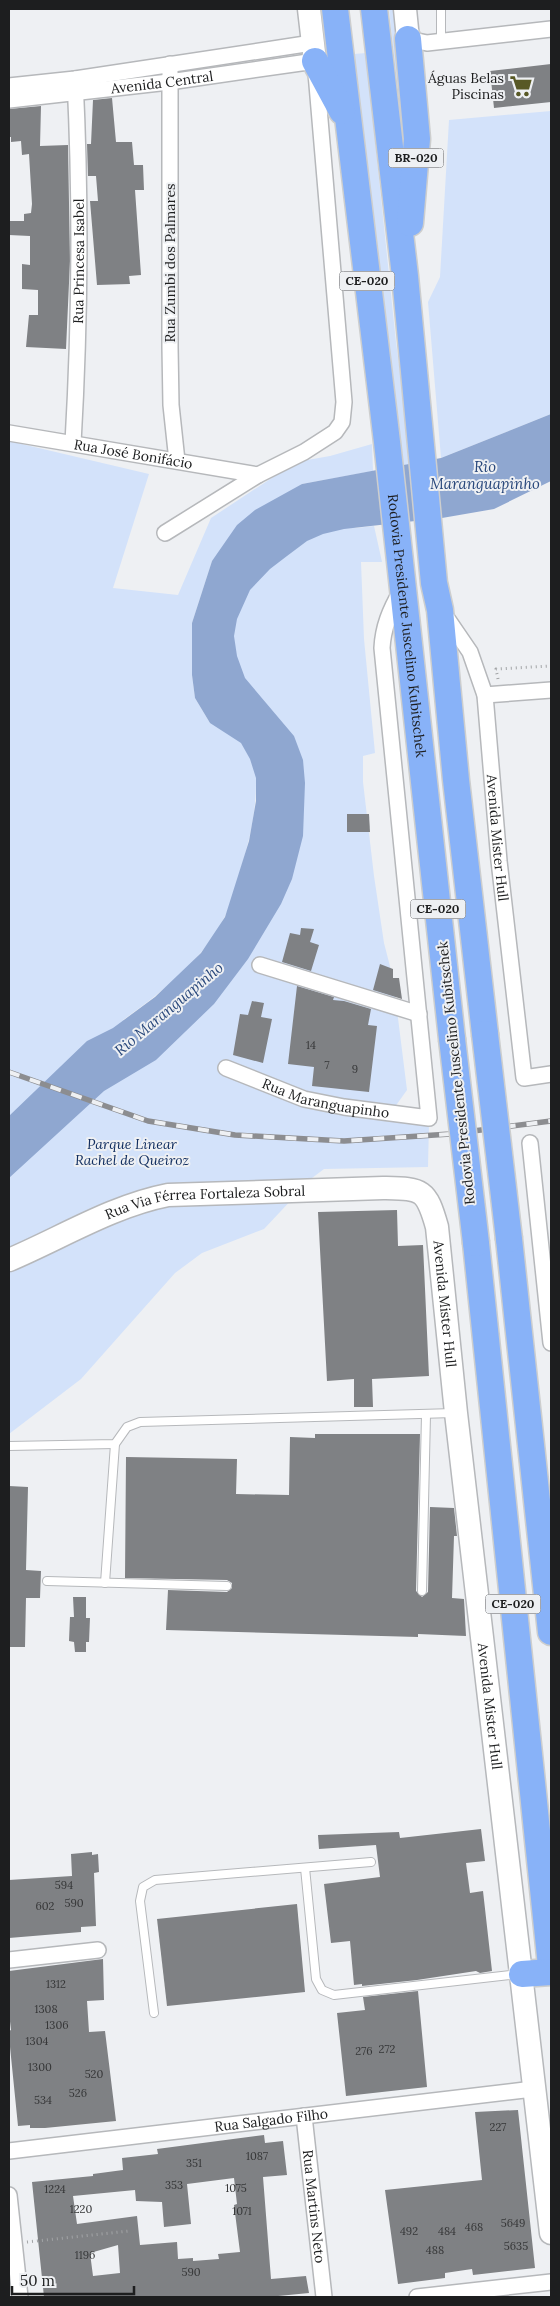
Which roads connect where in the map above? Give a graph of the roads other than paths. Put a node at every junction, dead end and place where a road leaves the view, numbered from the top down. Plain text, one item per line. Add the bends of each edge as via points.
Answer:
1 (309, 9) edge
2 (335, 9) edge
3 (374, 9) edge
4 (405, 9) edge
5 (442, 9) edge
6 (551, 28) edge
7 (408, 39) junction
8 (440, 40) junction
9 (314, 52) junction
10 (170, 64) junction
11 (169, 82) junction
12 (76, 85) junction
13 (9, 86) edge
14 (9, 100) edge
15 (347, 120) junction
16 (405, 276) junction
17 (9, 433) edge
18 (73, 443) junction
19 (177, 461) junction
20 (258, 475) junction
21 (165, 533) dead end
22 (402, 583) junction
23 (440, 610) junction
24 (551, 690) edge
25 (493, 695) junction
26 (260, 965) dead end
27 (419, 1014) junction
28 (226, 1068) dead end
29 (551, 1074) edge
30 (530, 1143) dead end
31 (412, 1188) joint
32 (9, 1260) edge
33 (551, 1342) edge
34 (456, 1412) junction
35 (426, 1415) junction
36 (115, 1444) junction
37 (9, 1446) edge
38 (47, 1581) dead end
39 (106, 1583) junction
40 (227, 1586) dead end
41 (422, 1591) dead end
42 (551, 1632) edge
43 (371, 1862) dead end
44 (305, 1868) junction
45 (98, 1950) dead end
46 (9, 1960) edge
47 (551, 1966) edge
48 (551, 1972) edge
49 (522, 1974) junction
50 (154, 2013) dead end
51 (534, 2089) junction
52 (304, 2116) junction
53 (9, 2151) edge
54 (9, 2195) edge
55 (551, 2233) edge
56 (551, 2282) edge
57 (20, 2297) edge
58 (324, 2297) edge
59 (416, 2297) edge

1 - 9 main road
2 - 15 highway, Rodovia Presidente Juscelino Kubitschek / CE-020
3 - 16 highway, CE-020
4 - 7 main road, BR-020
5 - 8 lane
6 - 8 street
7 - 8 street via 427,43
7 - 16 highway, BR-020 via 417,139
9 - 10 street, Avenida Central
9 - 11 street, Avenida Central
9 - 15 highway
9 - 20 street via 344,414 339,427 324,440
10 - 11 street, Rua Zumbi dos Palmares
10 - 12 street, Avenida Central
11 - 12 street, Avenida Central
11 - 19 street, Rua Zumbi dos Palmares via 170,357
12 - 13 street, Avenida Central
12 - 14 street, Avenida Central
12 - 18 street, Rua Princesa Isabel via 80,180
15 - 22 highway, Rodovia Presidente Juscelino Kubitschek / CE-020
16 - 23 highway, CE-020 via 434,583
17 - 18 street, Rua José Bonifácio
18 - 19 street, Rua José Bonifácio
19 - 20 street, Rua José Bonifácio
20 - 21 street
22 - 27 street via 387,618 382,648
22 - 47 highway, Rodovia Presidente Juscelino Kubitschek / CE-020, bridge via 476,1242
23 - 25 street, Avenida Mister Hull via 470,652
23 - 42 highway, CE-020, bridge
24 - 25 street
25 - 29 street, Avenida Mister Hull via 499,861 524,1078
26 - 27 street
27 - 28 street, Rua Maranguapinho via 428,1118 304,1099
30 - 33 street
31 - 32 main road, Rua Via Férrea Fortaleza Sobral via 168,1195 114,1212
31 - 34 main road, Avenida Mister Hull via 421,1192 437,1227
34 - 35 lane
34 - 49 main road, Avenida Mister Hull
35 - 36 lane via 140,1422 126,1427
35 - 41 lane
36 - 37 lane
36 - 39 lane
38 - 39 lane
39 - 40 lane
43 - 44 lane
44 - 49 lane via 316,1979 322,1990 334,1995
44 - 50 lane via 155,1880 144,1887 140,1901
45 - 46 street
48 - 49 highway
49 - 51 main road, Avenida Mister Hull
51 - 52 street, Rua Salgado Filho
51 - 55 main road, Avenida Mister Hull
52 - 53 street, Rua Salgado Filho
52 - 58 street, Rua Martins Neto
54 - 57 street
56 - 59 street

